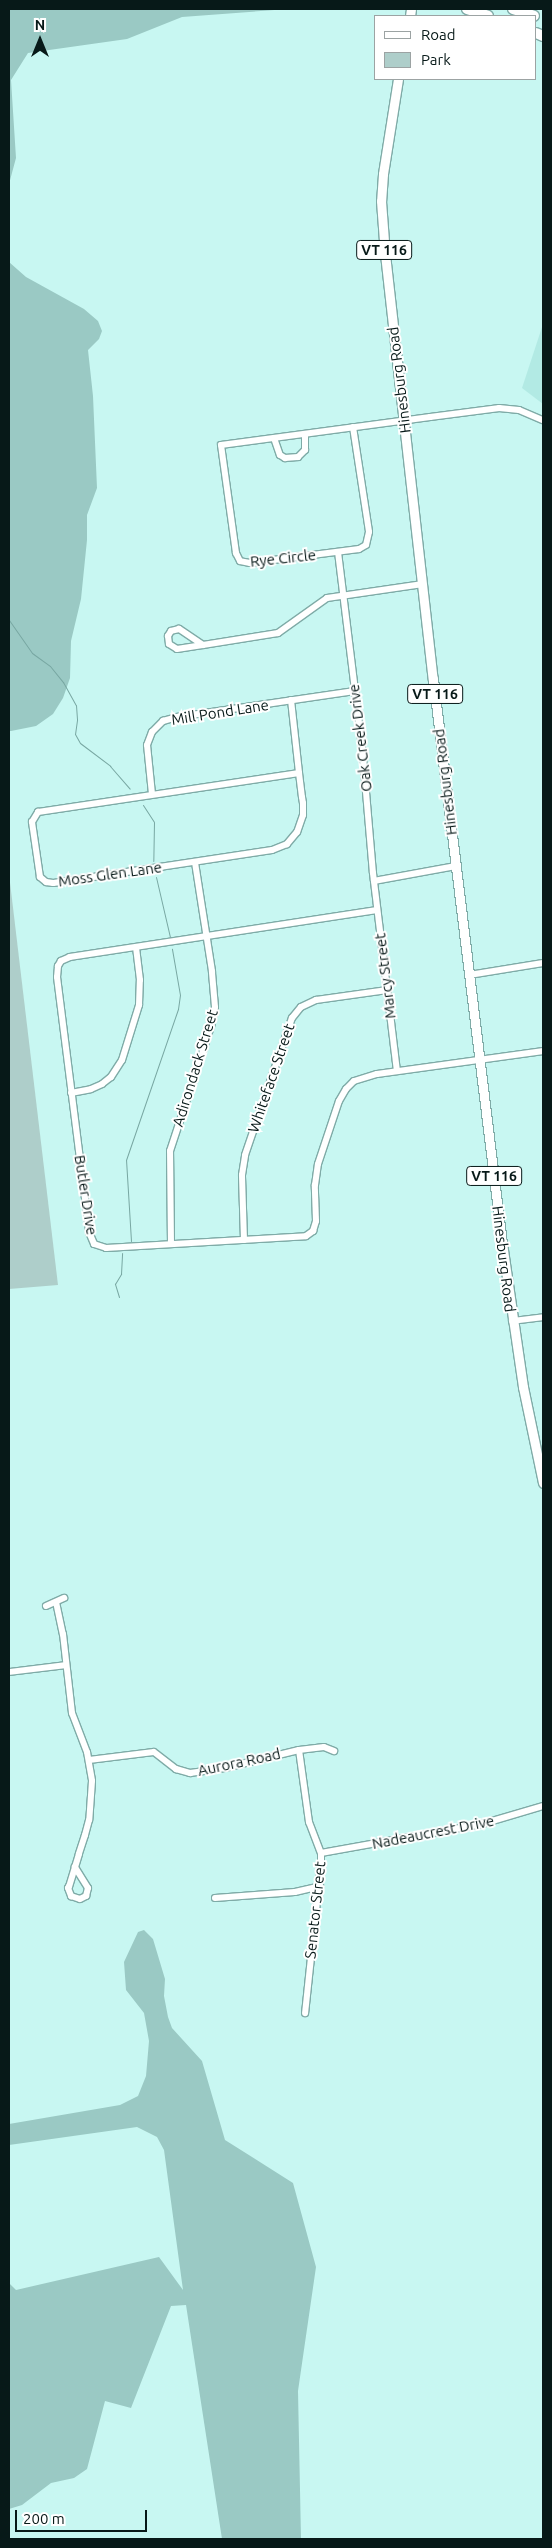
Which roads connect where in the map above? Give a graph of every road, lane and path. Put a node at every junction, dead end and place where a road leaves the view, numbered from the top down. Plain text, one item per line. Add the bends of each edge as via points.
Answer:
1 (467, 9) edge
2 (513, 9) edge
3 (485, 15) edge
4 (530, 15) edge
5 (398, 80) edge
6 (543, 420) edge
7 (404, 421) junction
8 (353, 428) junction
9 (305, 434) junction
10 (274, 438) junction
11 (338, 552) junction
12 (423, 584) junction
13 (343, 596) junction
14 (203, 645) junction
15 (355, 691) junction
16 (291, 700) junction
17 (299, 773) junction
18 (152, 794) junction
19 (195, 862) junction
20 (456, 866) junction
21 (374, 881) junction
22 (377, 910) junction
23 (207, 936) junction
24 (136, 947) junction
25 (543, 963) edge
26 (469, 975) junction
27 (387, 990) junction
28 (543, 1051) edge
29 (479, 1060) junction
30 (397, 1071) junction
31 (71, 1093) junction
32 (244, 1240) junction
33 (172, 1244) junction
34 (543, 1317) edge
35 (512, 1321) junction
36 (543, 1483) edge
37 (64, 1598) dead end
38 (56, 1602) junction
39 (46, 1606) dead end
40 (66, 1665) junction
41 (9, 1672) edge
42 (299, 1750) junction
43 (334, 1752) dead end
44 (89, 1760) junction
45 (543, 1806) edge
46 (321, 1853) junction
47 (75, 1867) junction
48 (320, 1886) junction
49 (215, 1898) dead end
50 (305, 2014) dead end

1 - 3 highway
2 - 4 highway
5 - 7 main road, Hinesburg Road / VT 116 via 381,200
6 - 7 street, Rye Circle via 508,408
7 - 8 street, Rye Circle
7 - 12 main road, Hinesburg Road / VT 116
8 - 9 street, Rye Circle
8 - 11 street, Rye Circle via 369,537 361,548
9 - 10 street, Rye Circle
9 - 10 street via 304,452 292,458 280,455
10 - 11 street, Rye Circle via 221,445 237,557 248,564
11 - 13 street, Oak Creek Drive
12 - 13 street
12 - 20 main road, Hinesburg Road / VT 116
13 - 14 street via 324,600 281,633
13 - 15 street, Oak Creek Drive
14 - 14 street via 175,649 169,644 168,636 173,630 181,630
15 - 16 street, Mill Pond Lane
15 - 21 street, Oak Creek Drive
16 - 17 street, Moss Glen Lane
16 - 18 street, Mill Pond Lane via 178,717 159,724 147,745
17 - 18 street, Moss Glen Lane
17 - 19 street, Moss Glen Lane via 303,815 291,840 272,850
18 - 19 street, Moss Glen Lane via 38,812 32,822 41,879 53,883
19 - 23 street, Adirondack Street
20 - 21 street
20 - 26 main road, Hinesburg Road / VT 116
21 - 22 street, Marcy Street
22 - 23 street, Butler Drive
22 - 27 street, Marcy Street
23 - 24 street, Butler Drive
23 - 33 street, Adirondack Street via 215,1007 170,1151
24 - 31 street via 139,1005 122,1060 102,1084
24 - 31 street, Butler Drive via 70,957 63,959 58,966 56,977
25 - 26 street
26 - 29 main road, Hinesburg Road / VT 116
27 - 30 street, Marcy Street
27 - 32 street, Whiteface Street via 312,1001 301,1007 292,1018 245,1155 242,1175
28 - 29 street, Butler Drive
29 - 30 street, Butler Drive
29 - 35 main road, Hinesburg Road / VT 116
30 - 32 street, Butler Drive via 358,1078 341,1095 317,1171 313,1231 302,1237
31 - 33 street, Butler Drive via 92,1242 106,1248
32 - 33 street, Butler Drive
34 - 35 street
35 - 36 main road, Hinesburg Road / VT 116
37 - 38 street
38 - 39 street
38 - 40 street
40 - 41 street
40 - 44 street via 73,1717
42 - 43 street, Aurora Road via 324,1747
42 - 44 street, Aurora Road via 190,1773 176,1769 154,1752
42 - 46 street, Senator Street via 309,1822
44 - 47 street via 93,1788 91,1812
45 - 46 street, Nadeaucrest Drive via 482,1824
46 - 48 street, Senator Street
47 - 47 street via 68,1890 72,1897 80,1899 86,1896 88,1888
48 - 49 street via 295,1892
48 - 50 street, Senator Street

